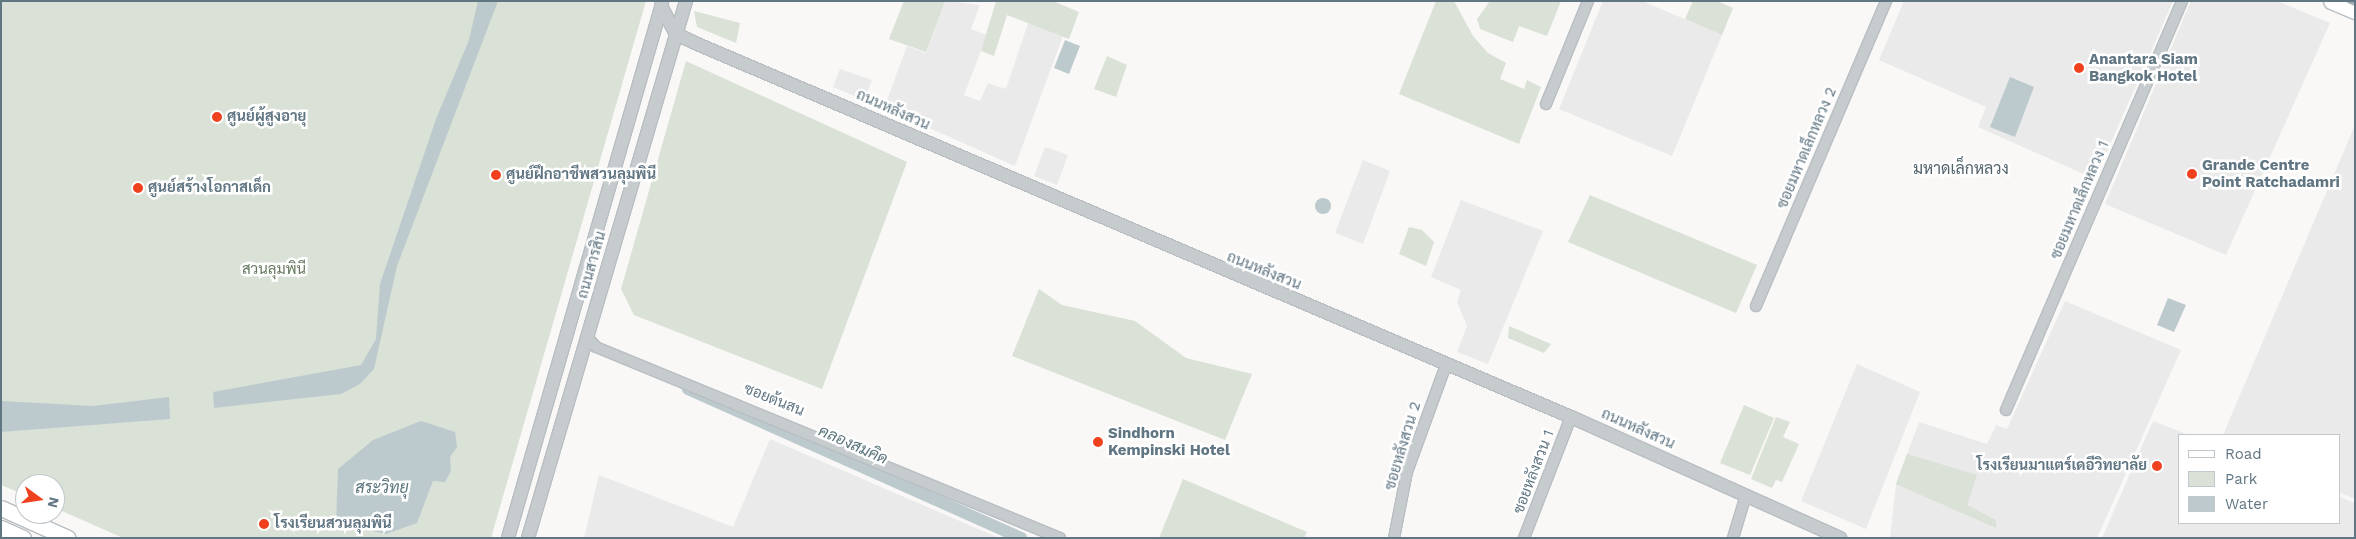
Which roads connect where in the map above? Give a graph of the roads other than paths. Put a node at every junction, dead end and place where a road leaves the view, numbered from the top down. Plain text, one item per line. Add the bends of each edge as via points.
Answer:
1 (686, 1) edge
2 (1588, 1) edge
3 (1886, 1) edge
4 (2182, 1) edge
5 (2331, 1) edge
6 (662, 3) edge
7 (2355, 11) edge
8 (676, 34) junction
9 (1546, 104) dead end
10 (1756, 306) dead end
11 (588, 338) junction
12 (1446, 365) junction
13 (2006, 410) dead end
14 (1571, 417) junction
15 (1746, 496) junction
16 (1, 508) edge
17 (15, 514) edge
18 (22, 524) edge
19 (37, 524) edge
20 (1, 528) edge
21 (19, 537) edge
22 (68, 538) edge
23 (508, 538) edge
24 (528, 538) edge
25 (1060, 538) edge
26 (1394, 538) edge
27 (1524, 538) edge
28 (1733, 538) edge
29 (1840, 538) edge

1 - 8 street, ถนนสารสิน
2 - 9 street
3 - 10 street, ซอยมหาดเล็กหลวง 2
4 - 13 street, ซอยมหาดเล็กหลวง 1
5 - 7 main road
6 - 8 street
6 - 23 street, ถนนสารสิน
8 - 11 street, ถนนสารสิน
8 - 12 street, ถนนหลังสวน
11 - 24 street, ถนนสารสิน
11 - 25 street, ซอยต้นสน via 596,346
12 - 14 street, ถนนหลังสวน
12 - 26 street, ซอยหลังสวน 2 via 1407,472
14 - 15 street, ถนนหลังสวน
14 - 27 street, ซอยหลังสวน 1
15 - 28 street
15 - 29 street, ถนนหลังสวน
16 - 17 main road
18 - 21 main road
19 - 22 main road
20 - 21 main road

